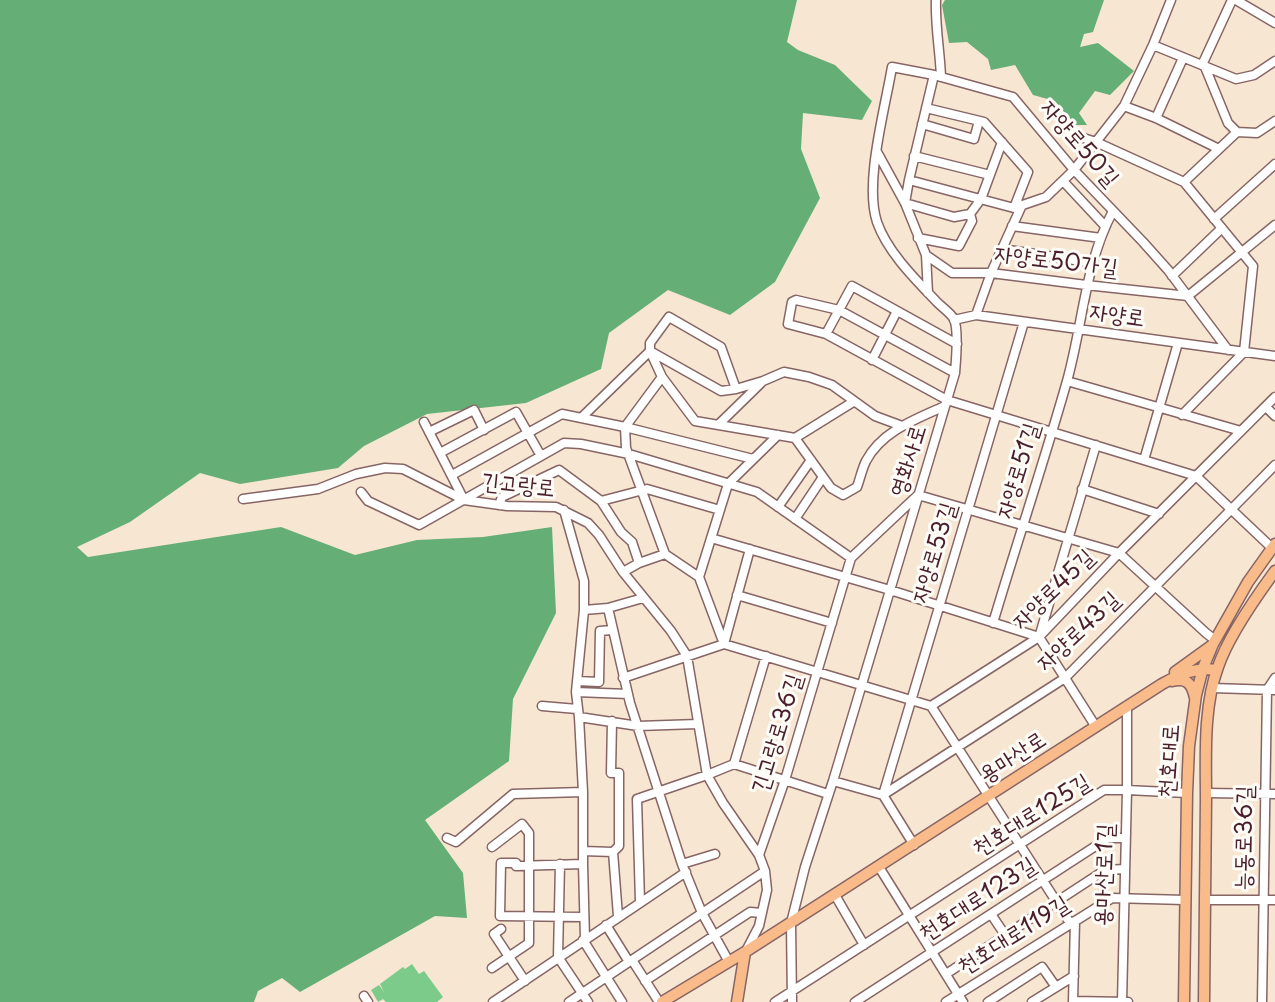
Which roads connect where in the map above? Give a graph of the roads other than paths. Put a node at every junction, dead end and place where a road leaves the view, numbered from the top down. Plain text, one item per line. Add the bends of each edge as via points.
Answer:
1 (936, 0) edge
2 (1173, 0) edge
3 (1234, 0) edge
4 (1275, 23) edge
5 (1153, 45) junction
6 (1183, 58) junction
7 (1275, 61) edge
8 (1203, 66) junction
9 (938, 76) junction
10 (1124, 106) junction
11 (926, 108) junction
12 (1156, 118) junction
13 (979, 121) junction
14 (1275, 121) edge
15 (922, 124) junction
16 (1237, 132) junction
17 (1077, 136) dead end
18 (1002, 142) junction
19 (1096, 142) junction
20 (1219, 149) junction
21 (877, 152) junction
22 (915, 156) junction
23 (1275, 164) edge
24 (1074, 170) junction
25 (990, 175) junction
26 (909, 180) junction
27 (1063, 181) junction
28 (1184, 182) junction
29 (981, 199) junction
30 (905, 203) junction
31 (1018, 207) junction
32 (1113, 211) junction
33 (970, 214) junction
34 (1214, 219) junction
35 (1275, 225) edge
36 (1012, 226) junction
37 (1105, 226) junction
38 (1222, 228) junction
39 (918, 237) junction
40 (1101, 238) junction
41 (1002, 249) junction
42 (1242, 252) junction
43 (926, 255) junction
44 (1094, 263) junction
45 (991, 273) junction
46 (1172, 276) junction
47 (1086, 285) junction
48 (928, 293) junction
49 (1188, 296) junction
50 (839, 310) junction
51 (897, 311) junction
52 (976, 315) junction
53 (954, 320) junction
54 (1024, 322) junction
55 (1080, 330) junction
56 (826, 334) junction
57 (885, 335) junction
58 (1178, 343) junction
59 (957, 344) junction
60 (1228, 350) junction
61 (650, 351) junction
62 (1244, 352) junction
63 (1275, 356) edge
64 (872, 360) junction
65 (955, 373) junction
66 (662, 377) junction
67 (763, 381) junction
68 (1067, 381) junction
69 (736, 389) junction
70 (1275, 397) edge
71 (853, 402) junction
72 (946, 403) junction
73 (1265, 407) junction
74 (1160, 408) junction
75 (996, 415) junction
76 (1182, 415) junction
77 (1275, 416) edge
78 (581, 418) junction
79 (424, 422) dead end
80 (718, 425) junction
81 (625, 426) junction
82 (902, 426) junction
83 (484, 429) junction
84 (1241, 431) junction
85 (429, 432) junction
86 (1051, 432) junction
87 (528, 433) junction
88 (778, 435) junction
89 (796, 438) junction
90 (1096, 445) junction
91 (440, 453) junction
92 (628, 454) junction
93 (541, 456) junction
94 (753, 459) junction
95 (811, 460) junction
96 (1144, 460) junction
97 (1275, 465) edge
98 (452, 475) junction
99 (823, 477) junction
100 (1196, 477) junction
101 (728, 484) junction
102 (1082, 489) junction
103 (641, 490) junction
104 (361, 492) dead end
105 (918, 495) junction
106 (243, 499) dead end
107 (464, 500) junction
108 (601, 501) junction
109 (499, 505) junction
110 (778, 507) junction
111 (1231, 509) junction
112 (564, 510) junction
113 (720, 510) junction
114 (968, 510) junction
115 (1159, 514) junction
116 (795, 519) junction
117 (1022, 525) junction
118 (711, 538) junction
119 (1068, 538) junction
120 (1273, 546) edge
121 (750, 549) junction
122 (1119, 553) junction
123 (665, 554) junction
124 (850, 558) junction
125 (639, 563) junction
126 (1275, 571) edge
127 (622, 572) junction
128 (699, 577) junction
129 (845, 577) junction
130 (1155, 586) junction
131 (890, 590) junction
132 (737, 595) junction
133 (643, 598) junction
134 (940, 606) junction
135 (608, 608) junction
136 (584, 610) junction
137 (993, 622) junction
138 (832, 623) junction
139 (612, 630) junction
140 (1039, 637) junction
141 (1214, 642) junction
142 (724, 644) junction
143 (687, 656) junction
144 (766, 656) junction
145 (1203, 668) junction
146 (1217, 670) junction
147 (818, 672) junction
148 (623, 678) junction
149 (1065, 678) junction
150 (1275, 678) edge
151 (577, 681) junction
152 (1162, 684) junction
153 (862, 685) junction
154 (1212, 688) junction
155 (1271, 690) edge
156 (576, 692) junction
157 (628, 694) junction
158 (912, 700) junction
159 (1195, 701) junction
160 (542, 706) dead end
161 (931, 706) junction
162 (1127, 706) junction
163 (578, 713) junction
164 (612, 721) junction
165 (698, 724) junction
166 (638, 726) junction
167 (1096, 727) junction
168 (958, 747) junction
169 (734, 764) junction
170 (708, 775) junction
171 (785, 780) junction
172 (833, 781) junction
173 (1127, 790) junction
174 (583, 792) junction
175 (658, 792) junction
176 (1186, 793) junction
177 (1206, 793) junction
178 (828, 794) junction
179 (1270, 794) edge
180 (883, 795) junction
181 (990, 796) junction
182 (447, 838) dead end
183 (1125, 838) junction
184 (638, 845) junction
185 (914, 845) junction
186 (1021, 845) junction
187 (492, 847) dead end
188 (616, 849) junction
189 (583, 851) junction
190 (715, 854) dead end
191 (759, 855) junction
192 (560, 864) junction
193 (583, 864) junction
194 (530, 865) junction
195 (879, 867) junction
196 (684, 868) junction
197 (1125, 869) junction
198 (765, 872) junction
199 (1043, 880) junction
200 (835, 895) junction
201 (1124, 897) junction
202 (1185, 900) junction
203 (1205, 900) junction
204 (1264, 900) junction
205 (1275, 900) edge
206 (640, 902) junction
207 (1056, 902) junction
208 (702, 913) junction
209 (762, 913) junction
210 (991, 914) junction
211 (530, 916) junction
212 (559, 916) junction
213 (618, 916) junction
214 (910, 916) junction
215 (584, 917) junction
216 (1072, 922) junction
217 (791, 923) junction
218 (606, 925) junction
219 (501, 929) dead end
220 (1004, 935) junction
221 (715, 936) junction
222 (584, 939) junction
223 (864, 945) junction
224 (746, 952) junction
225 (932, 953) junction
226 (509, 957) junction
227 (558, 957) junction
228 (631, 961) junction
229 (729, 962) junction
230 (492, 968) dead end
231 (946, 974) junction
232 (1073, 976) junction
233 (606, 977) junction
234 (525, 981) junction
235 (645, 981) junction
236 (1056, 987) junction
237 (792, 990) junction
238 (583, 993) junction
239 (961, 998) edge
240 (1073, 1001) edge
241 (493, 1002) edge
242 (569, 1002) edge
243 (588, 1002) edge
244 (622, 1002) edge
245 (660, 1002) edge
246 (737, 1002) edge
247 (775, 1002) edge
248 (792, 1002) edge
249 (855, 1002) edge
250 (946, 1002) edge
251 (988, 1002) edge
252 (1032, 1002) edge
253 (1122, 1002) edge
254 (1128, 1002) edge
255 (1184, 1002) edge
256 (1204, 1002) edge
257 (1262, 1002) edge

1 - 9 street
2 - 5 street
3 - 4 street
3 - 8 street
5 - 6 street
5 - 10 street
6 - 8 street
6 - 12 street
7 - 8 street via 1254,75 1236,79
8 - 16 street via 1228,123
9 - 11 street
9 - 21 street via 892,67
9 - 24 street, 자양로50길 via 1013,97
10 - 12 street
10 - 19 street
11 - 13 street
11 - 15 street
12 - 20 street
13 - 15 street via 974,139
13 - 18 street
14 - 16 street via 1258,133
15 - 22 street
16 - 20 street
17 - 19 street
18 - 25 street
18 - 31 street via 1028,172
19 - 24 street
19 - 28 street
20 - 28 street
21 - 30 street
21 - 48 street via 873,197 877,222 893,253
22 - 25 street
22 - 26 street
23 - 34 street
24 - 27 street
24 - 32 street, 자양로50길
25 - 29 street
26 - 29 street
26 - 30 street
27 - 31 street via 1046,197
27 - 37 street
28 - 34 street
29 - 31 street
29 - 33 street
30 - 33 street via 954,217
30 - 39 street
31 - 36 street
32 - 37 street, 자양로51길
32 - 46 street, 자양로50길
33 - 39 street via 972,221 959,246
34 - 38 street
35 - 42 street
36 - 40 street
36 - 41 street
37 - 40 street, 자양로51길
38 - 42 street
38 - 46 street
39 - 43 street
40 - 44 street, 자양로51길
41 - 44 street
41 - 45 street
42 - 49 street
42 - 62 street via 1253,266
43 - 45 street, 자양로50가길 via 952,272
43 - 48 street
44 - 47 street, 자양로51길
45 - 47 street, 자양로50가길
45 - 52 street
46 - 49 street, 자양로50길
47 - 49 street, 자양로50가길
47 - 55 street, 자양로51길
48 - 53 street
49 - 60 street, 자양로50길
50 - 51 street via 852,286
50 - 56 street
50 - 56 street via 792,302 788,324
50 - 57 street
51 - 57 street
51 - 59 street
52 - 53 street, 자양로
52 - 54 street, 자양로
53 - 59 street, 영화사로
54 - 55 street, 자양로
54 - 75 street, 자양로53길
55 - 58 street, 자양로
55 - 68 street, 자양로51길
56 - 64 street
57 - 64 street
57 - 65 street
58 - 60 street, 자양로
58 - 74 street
59 - 65 street, 영화사로
60 - 62 street, 자양로
61 - 66 street
61 - 69 street via 721,391
61 - 69 street via 650,343 669,317 721,347
61 - 78 street
62 - 63 street, 자양로
62 - 76 street
64 - 72 street
65 - 72 street, 영화사로
66 - 80 street via 695,421
66 - 81 street
67 - 69 street
67 - 71 street via 784,372 809,377 832,385
67 - 80 street
68 - 74 street
68 - 86 street, 자양로51길
70 - 73 street, 자양로45길
71 - 82 street
71 - 89 street
72 - 75 street
72 - 82 street
72 - 105 street, 영화사로
73 - 77 street
73 - 84 street, 자양로45길
74 - 76 street
74 - 96 street
75 - 86 street
75 - 114 street, 자양로53길
76 - 84 street
78 - 81 street
78 - 87 street via 562,414
79 - 85 street
80 - 88 street
81 - 92 street
81 - 94 street
82 - 99 street via 878,444 865,462 857,487 843,495
83 - 85 street via 474,410
83 - 87 street via 516,412
83 - 91 street
84 - 100 street, 자양로45길
85 - 91 street
86 - 90 street
86 - 117 street, 자양로51길
87 - 93 street
87 - 98 street
88 - 89 street
88 - 94 street
89 - 95 street
90 - 96 street
90 - 102 street
91 - 98 street
92 - 93 street via 564,443
92 - 101 street
92 - 103 street
93 - 107 street
94 - 101 street
95 - 99 street
95 - 110 street
96 - 100 street
97 - 111 street, 자양로43길
98 - 107 street
99 - 116 street
100 - 111 street
100 - 115 street, 자양로45길
101 - 110 street via 757,492
101 - 113 street
102 - 115 street
102 - 119 street
103 - 108 street
103 - 113 street
103 - 123 street
104 - 107 street via 368,501 419,525
105 - 114 street
105 - 124 street
105 - 131 street, 영화사로
106 - 107 street, 긴고랑로 via 318,489 385,468 403,469
107 - 109 street, 긴고랑로
108 - 109 street via 559,470 502,497
108 - 125 street via 632,542
109 - 112 street, 긴고랑로
110 - 116 street
111 - 120 street
111 - 130 street, 자양로43길
112 - 127 street, 긴고랑로 via 588,523
112 - 136 street via 584,581
113 - 118 street
114 - 117 street
114 - 134 street, 자양로53길
115 - 122 street, 자양로45길
116 - 124 street
117 - 119 street
117 - 137 street, 자양로51길
118 - 121 street
118 - 128 street
119 - 122 street
119 - 140 street
120 - 141 main road, 천호대로
121 - 129 street
121 - 132 street
122 - 130 street
122 - 140 street, 자양로45길
123 - 125 street
123 - 128 street
124 - 129 street, 긴고랑로36길
125 - 127 street
126 - 146 main road, 천호대로
127 - 133 street, 긴고랑로
128 - 142 street
129 - 131 street
129 - 138 street, 긴고랑로36길
130 - 141 street
130 - 149 street, 자양로43길
131 - 134 street
131 - 153 street, 영화사로
132 - 138 street
132 - 142 street
133 - 135 street
133 - 143 street, 긴고랑로
134 - 137 street
134 - 158 street, 자양로53길
135 - 136 street
135 - 139 street
136 - 151 street
137 - 140 street
138 - 147 street, 긴고랑로36길
139 - 148 street
139 - 151 street via 600,631 599,682
140 - 149 street
140 - 161 street, 자양로45길
141 - 145 main road, 천호대로
141 - 152 main road
142 - 143 street
142 - 144 street
143 - 148 street
143 - 165 street, 긴고랑로
144 - 147 street
144 - 169 street
145 - 146 main road, 용마산로
145 - 152 main road, 용마산로
145 - 159 main road, 천호대로
146 - 154 main road, 천호대로
147 - 153 street
147 - 171 street, 긴고랑로36길
148 - 157 street
149 - 167 street
149 - 168 street, 자양로43길
150 - 155 street, 능동로36길
151 - 156 street
152 - 159 main road via 1186,681
152 - 162 main road, 용마산로
153 - 158 street
153 - 172 street, 영화사로
154 - 155 street
154 - 177 main road, 천호대로
155 - 179 street, 능동로36길
156 - 157 street
156 - 163 street
157 - 166 street
158 - 161 street
158 - 180 street, 자양로53길
159 - 176 main road, 천호대로
160 - 163 street
161 - 168 street
162 - 167 main road, 용마산로
162 - 173 street, 용마산로1길
163 - 164 street
163 - 174 street
164 - 166 street
164 - 188 street via 611,773 619,773
165 - 166 street
165 - 170 street, 긴고랑로
166 - 175 street
167 - 181 main road, 용마산로
168 - 180 street, 자양로43길
168 - 181 street
169 - 170 street
169 - 171 street
170 - 175 street
170 - 191 street, 긴고랑로
171 - 178 street
171 - 191 street, 긴고랑로36길
172 - 178 street, 영화사로
172 - 180 street
173 - 176 street, 천호대로125길
173 - 183 street, 용마산로1길
173 - 186 street, 천호대로125길 via 1104,790
174 - 182 street via 513,794 456,842
174 - 189 street
175 - 184 street via 637,799
175 - 196 street
176 - 202 main road, 천호대로
177 - 179 street
177 - 203 main road, 천호대로
178 - 217 street, 영화사로
179 - 204 street, 능동로36길
180 - 185 street
181 - 185 main road, 용마산로
181 - 186 street
183 - 197 street, 용마산로1길
183 - 199 street, 천호대로123길 via 1108,838
184 - 188 street
184 - 206 street
185 - 195 main road, 용마산로
186 - 199 street
186 - 214 street, 천호대로125길
187 - 194 street via 522,824 529,833
188 - 189 street
188 - 213 street
189 - 193 street
190 - 196 street
191 - 198 street, 긴고랑로
192 - 193 street
192 - 194 street
192 - 212 street
193 - 215 street
194 - 211 street
194 - 211 street via 501,863 500,916
195 - 200 main road, 용마산로
195 - 214 street
196 - 206 street
196 - 208 street
197 - 201 street, 용마산로1길
197 - 207 street via 1105,870
198 - 208 street
198 - 209 street, 긴고랑로
199 - 207 street
199 - 210 street, 천호대로123길
200 - 217 main road, 용마산로
200 - 223 street
201 - 202 street, 천호대로119길
201 - 216 street, 천호대로119길 via 1112,898
201 - 253 street, 용마산로1길
202 - 255 main road, 천호대로
203 - 204 street
203 - 256 main road, 천호대로
204 - 205 street
204 - 257 street, 능동로36길
206 - 213 street
207 - 216 street
207 - 220 street
208 - 221 street
208 - 228 street
209 - 221 street via 750,912
209 - 224 street, 긴고랑로
210 - 220 street
210 - 225 street, 천호대로123길
211 - 212 street
211 - 226 street via 529,943
212 - 215 street
212 - 227 street
213 - 218 street
214 - 223 street, 천호대로125길
214 - 225 street
215 - 222 street
216 - 232 street
216 - 239 street, 천호대로119길
217 - 224 main road, 용마산로
217 - 237 street, 영화사로
218 - 222 street
218 - 228 street
219 - 226 street via 494,934
220 - 231 street
221 - 229 street
221 - 235 street
222 - 227 street
222 - 233 street
223 - 237 street, 천호대로125길
224 - 229 main road, 용마산로
224 - 246 main road, 긴고랑로
225 - 231 street
225 - 249 street, 천호대로123길
226 - 230 street
226 - 234 street
227 - 234 street
227 - 238 street
228 - 233 street
228 - 235 street
229 - 245 main road, 용마산로
231 - 239 street
232 - 236 street
232 - 240 street
233 - 238 street
233 - 244 street
234 - 241 street
235 - 245 street
236 - 251 street via 1042,967
236 - 252 street
237 - 247 street, 천호대로125길
237 - 248 street, 영화사로
238 - 242 street
238 - 243 street
239 - 250 street, 천호대로119길
240 - 253 street
253 - 254 street

